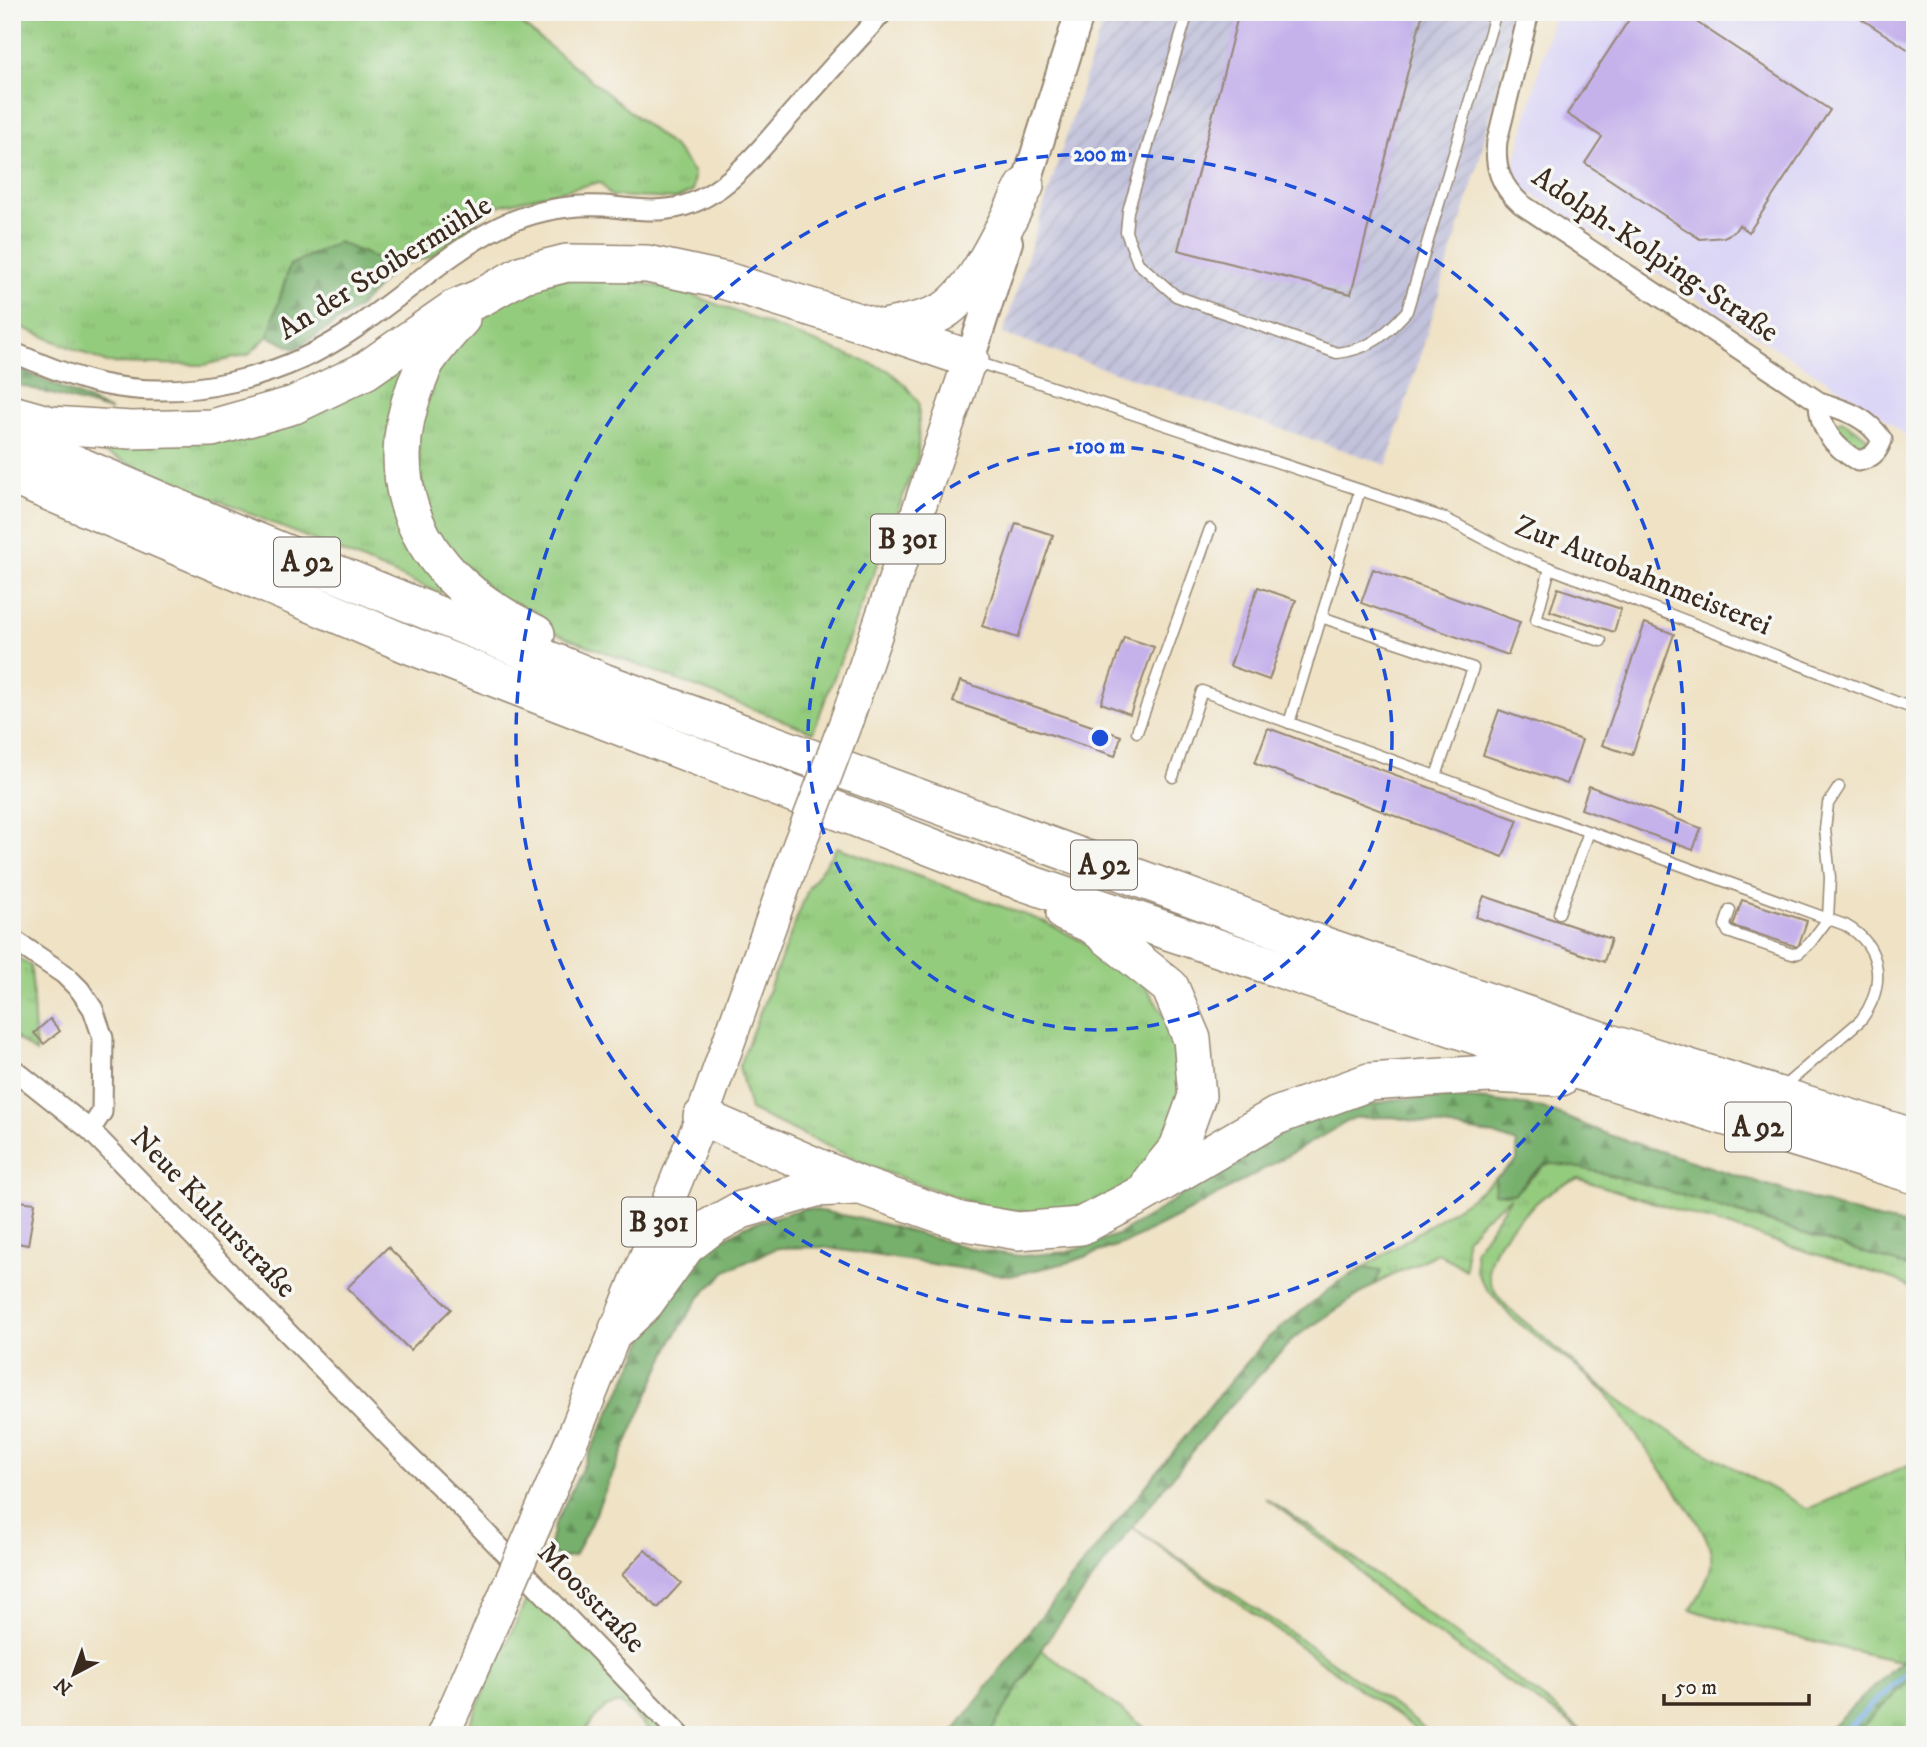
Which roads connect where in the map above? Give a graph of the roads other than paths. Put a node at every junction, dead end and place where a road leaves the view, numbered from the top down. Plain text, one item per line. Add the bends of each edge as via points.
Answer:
1 (883, 12) edge
2 (1080, 12) edge
3 (1188, 12) edge
4 (1496, 12) edge
5 (1529, 12) edge
6 (1025, 186) junction
7 (480, 298) junction
8 (881, 329) junction
9 (12, 352) edge
10 (970, 359) junction
11 (1819, 402) dead end
12 (12, 414) edge
13 (12, 437) edge
14 (12, 476) edge
15 (1360, 489) junction
16 (1210, 530) dead end
17 (1550, 568) junction
18 (1321, 617) junction
19 (1601, 641) dead end
20 (603, 682) junction
21 (1909, 707) dead end
22 (1289, 723) junction
23 (1137, 732) dead end
24 (1436, 776) junction
25 (1173, 777) dead end
26 (1839, 787) dead end
27 (1589, 832) junction
28 (1006, 876) junction
29 (1730, 910) dead end
30 (1559, 913) dead end
31 (1828, 919) junction
32 (12, 939) edge
33 (12, 1068) edge
34 (1601, 1078) junction
35 (1773, 1095) junction
36 (702, 1116) junction
37 (90, 1130) junction
38 (1915, 1138) edge
39 (1915, 1175) edge
40 (861, 1186) junction
41 (1139, 1196) junction
42 (618, 1329) junction
43 (457, 1503) joint
44 (443, 1735) edge
45 (680, 1735) edge

1 - 9 street, An der Stoibermühle via 745,164 707,195 670,209 576,207 514,221 471,243 352,331 282,368 217,383 140,389 102,384
2 - 6 main road
3 - 4 lane via 1128,211 1126,232 1138,264 1176,296 1337,353 1358,350 1385,334 1407,311
5 - 11 street, Adolph-Kolping-Straße via 1496,150 1500,180 1508,192
6 - 8 highway via 977,276 954,305 922,320
6 - 10 main road
7 - 8 highway via 523,274 567,263 647,264 726,281
7 - 12 highway via 454,309 365,372 294,405 212,428 51,425
7 - 20 highway via 425,363 409,404 401,440 407,495 426,542 461,585 513,622 571,652
8 - 10 highway
10 - 15 lane, Zur Autobahnmeisterei
10 - 36 main road, B 301, bridge via 847,719
13 - 20 highway, A 92
14 - 28 highway, A 92 via 407,644
15 - 17 lane, Zur Autobahnmeisterei via 1444,518
15 - 18 lane
16 - 23 lane
17 - 19 lane via 1536,620
17 - 21 lane, Zur Autobahnmeisterei
18 - 22 lane
18 - 24 lane via 1473,668
20 - 35 highway, A 92 via 1298,937
22 - 24 lane
22 - 25 lane via 1202,691
24 - 27 lane
26 - 31 lane via 1828,804 1825,829
27 - 30 lane
27 - 31 lane
28 - 34 highway, A 92
28 - 41 highway via 1033,900 1093,925 1170,987 1192,1039 1197,1096 1178,1148
29 - 31 lane via 1725,925 1728,932 1792,954 1810,943
31 - 35 lane via 1858,933 1869,944 1876,959 1875,993 1861,1020
32 - 37 street, Neue Kulturstraße via 64,974 93,1009 103,1038 102,1112
33 - 37 street
34 - 39 highway, A 92
34 - 41 highway via 1488,1074 1369,1082 1276,1116
35 - 38 highway, A 92
36 - 40 highway
36 - 42 main road, B 301
37 - 43 street, Neue Kulturstraße
40 - 41 highway via 960,1221 1018,1231 1081,1226
40 - 42 highway via 816,1188 741,1210 712,1227 687,1246 645,1303
42 - 44 main road, B 301, bridge
43 - 45 street, Moosstraße

